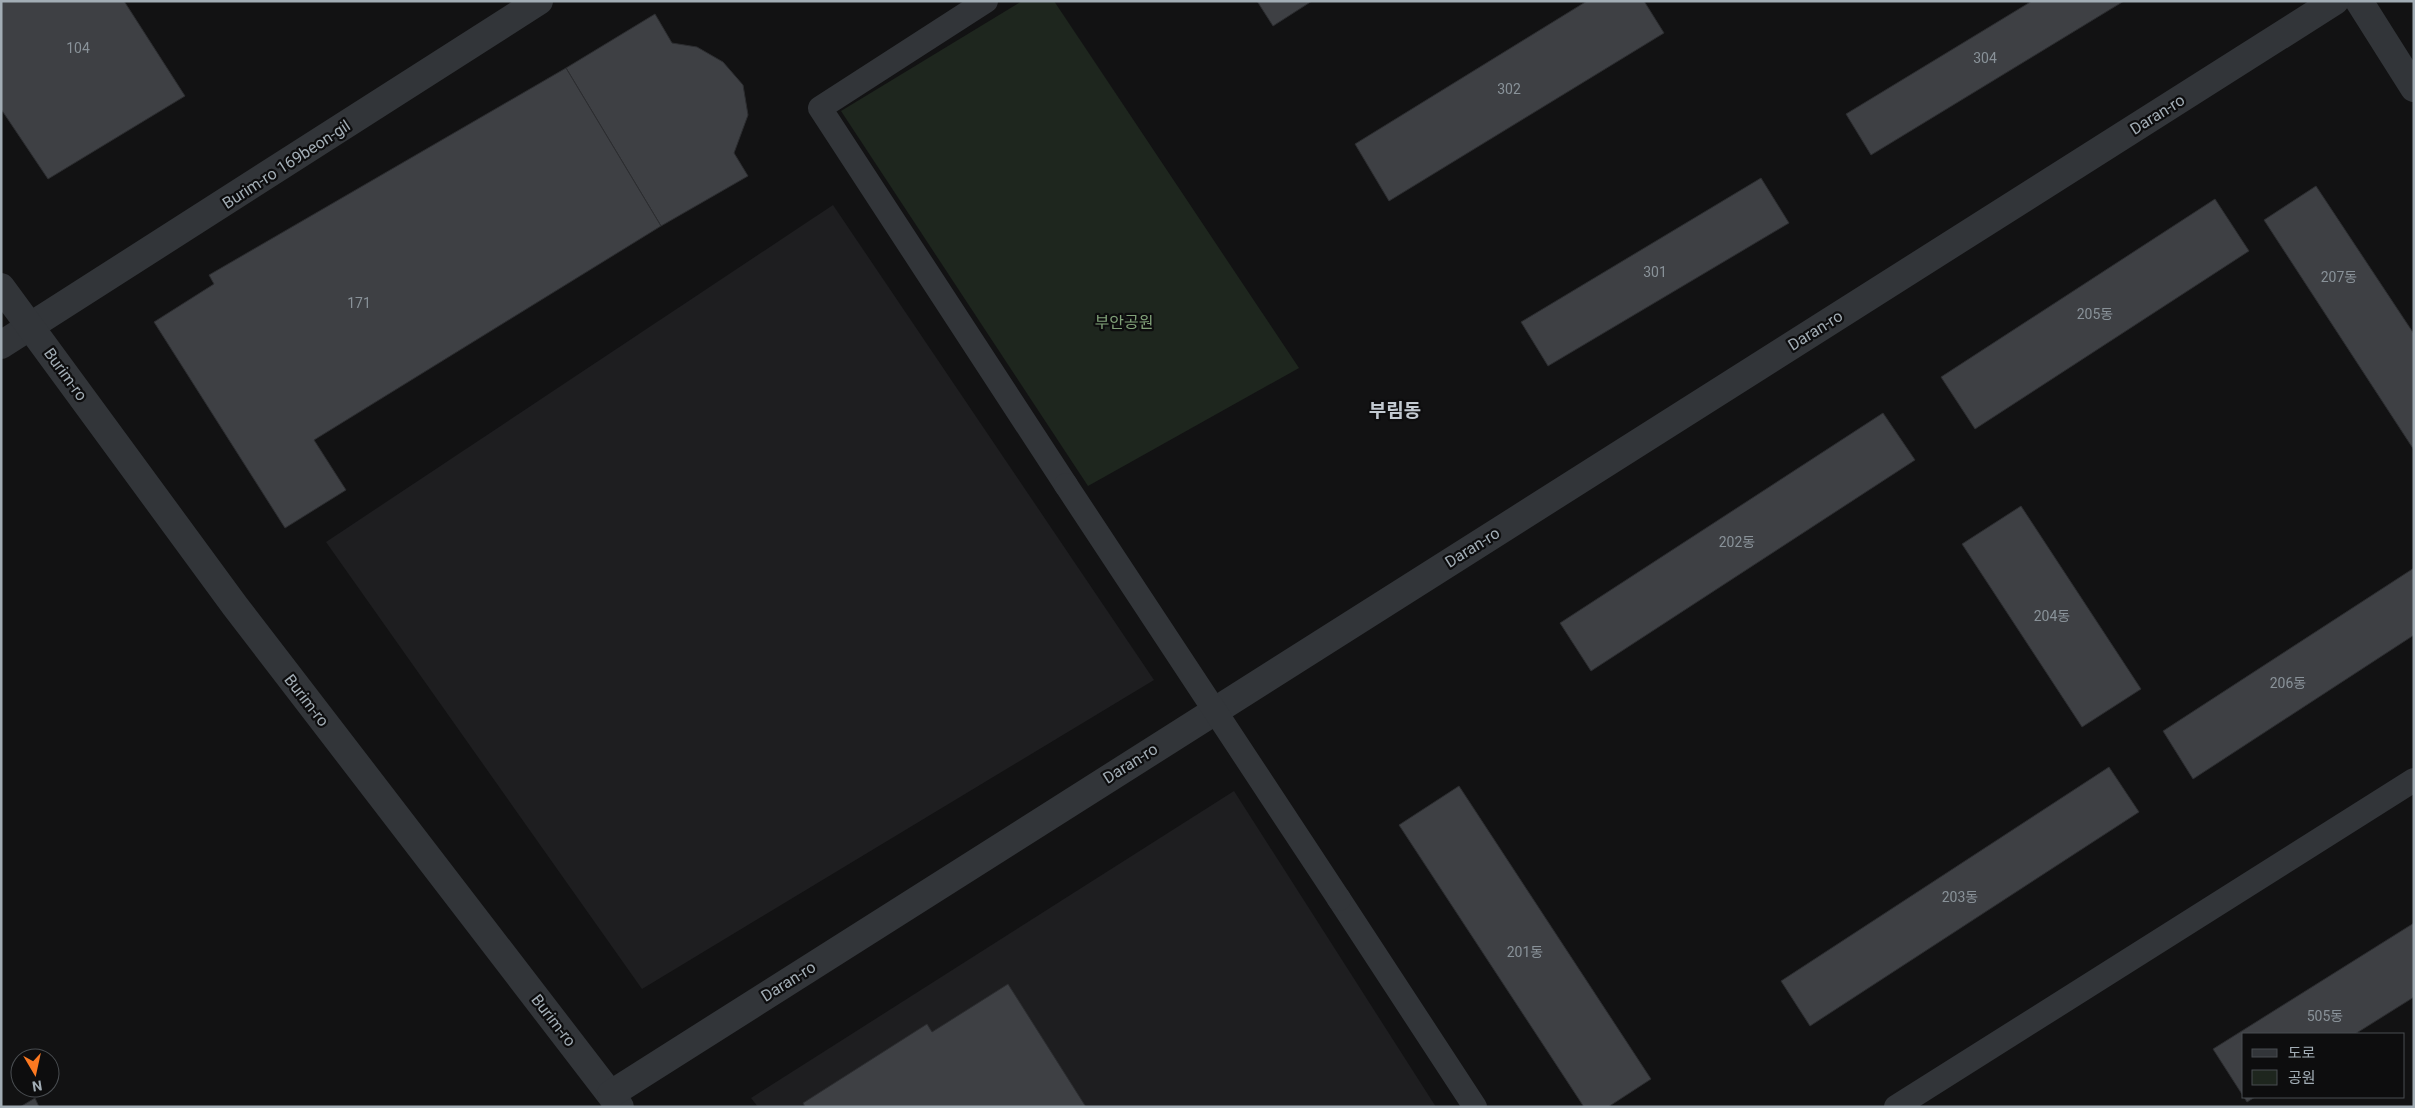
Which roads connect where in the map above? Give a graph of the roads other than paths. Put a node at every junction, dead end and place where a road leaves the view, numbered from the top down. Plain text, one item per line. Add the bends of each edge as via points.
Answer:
1 (540, 1) edge
2 (986, 1) edge
3 (2335, 1) edge
4 (2360, 1) edge
5 (2414, 88) edge
6 (1, 287) edge
7 (32, 327) junction
8 (1, 345) edge
9 (2414, 780) edge
10 (613, 1102) edge
11 (1475, 1107) edge
12 (1896, 1107) edge

1 - 7 street, Burim-ro 169beon-gil
2 - 11 street, bridge via 820,108
3 - 10 street, Daran-ro
4 - 5 street
6 - 7 street, Burim-ro
7 - 8 street, Burim-ro 169beon-gil
7 - 10 street, Burim-ro via 235,606
9 - 12 street

